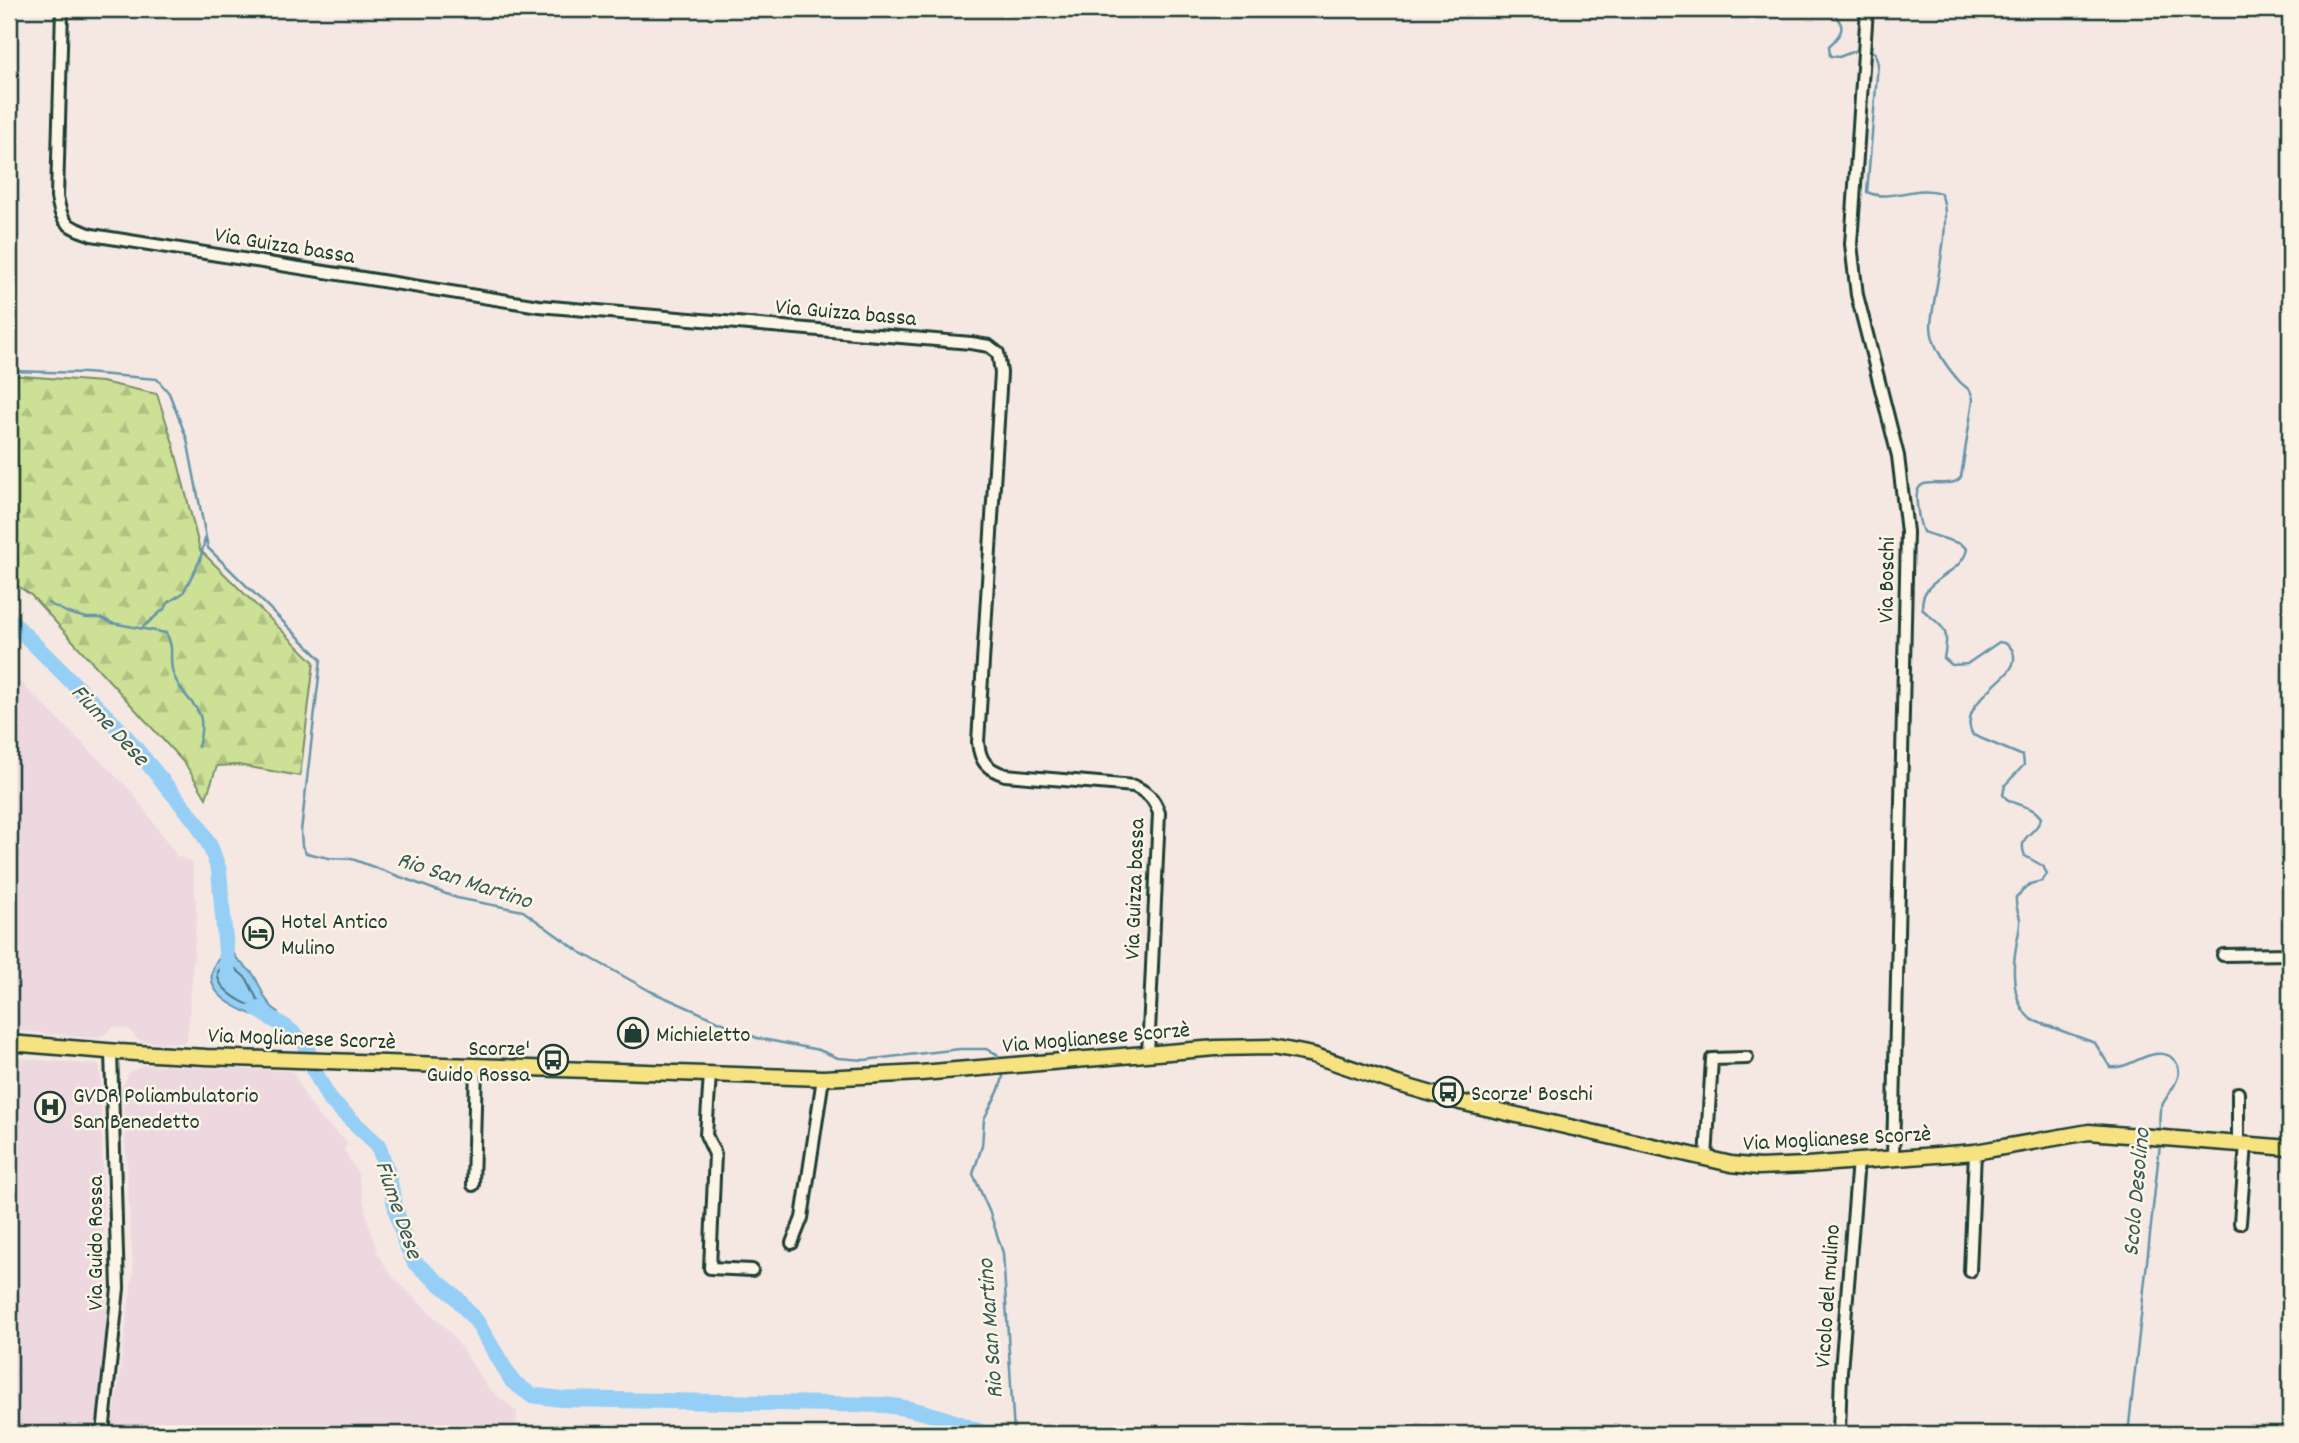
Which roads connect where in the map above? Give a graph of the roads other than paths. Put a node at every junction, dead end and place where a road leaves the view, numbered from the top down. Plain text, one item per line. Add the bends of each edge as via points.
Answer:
1 (62, 9) edge
2 (1867, 9) edge
3 (2290, 954) edge
4 (2223, 955) dead end
5 (9, 1043) edge
6 (111, 1052) junction
7 (1148, 1054) junction
8 (1747, 1058) dead end
9 (476, 1066) junction
10 (710, 1074) junction
11 (823, 1078) junction
12 (2238, 1093) dead end
13 (2242, 1143) junction
14 (2290, 1148) edge
15 (1975, 1152) junction
16 (1894, 1158) junction
17 (1706, 1159) junction
18 (1858, 1160) junction
19 (473, 1185) dead end
20 (2240, 1223) dead end
21 (792, 1243) dead end
22 (752, 1270) dead end
23 (1970, 1270) dead end
24 (103, 1434) edge
25 (1839, 1434) edge

1 - 7 street, Via Guizza bassa via 57,197 61,218 81,232 539,306 971,343 989,346 998,354 1001,373 979,758 990,770 1005,775 1134,786 1155,800 1159,813
2 - 16 street, Via Boschi via 1851,244 1857,295 1898,456 1907,532
3 - 4 street
5 - 6 main road, Via Moglianese Scorzè
6 - 9 main road, Via Moglianese Scorzè
6 - 24 street, Via Guido Rossa via 118,1288
7 - 11 main road, Via Moglianese Scorzè
7 - 17 main road, Via Moglianese Scorzè via 1249,1046 1293,1050 1460,1101
8 - 17 street via 1712,1059
9 - 10 main road, Via Moglianese Scorzè
9 - 19 street
10 - 11 main road, Via Moglianese Scorzè
10 - 22 street via 706,1135 715,1154 710,1268
11 - 21 street via 802,1218
12 - 13 street
13 - 14 main road, Via Moglianese Scorzè
13 - 15 main road, Via Moglianese Scorzè via 2089,1132
13 - 20 street
15 - 16 main road, Via Moglianese Scorzè
15 - 23 street
16 - 18 main road, Via Moglianese Scorzè
17 - 18 main road, Via Moglianese Scorzè via 1759,1167
18 - 25 street, Vicolo del mulino

